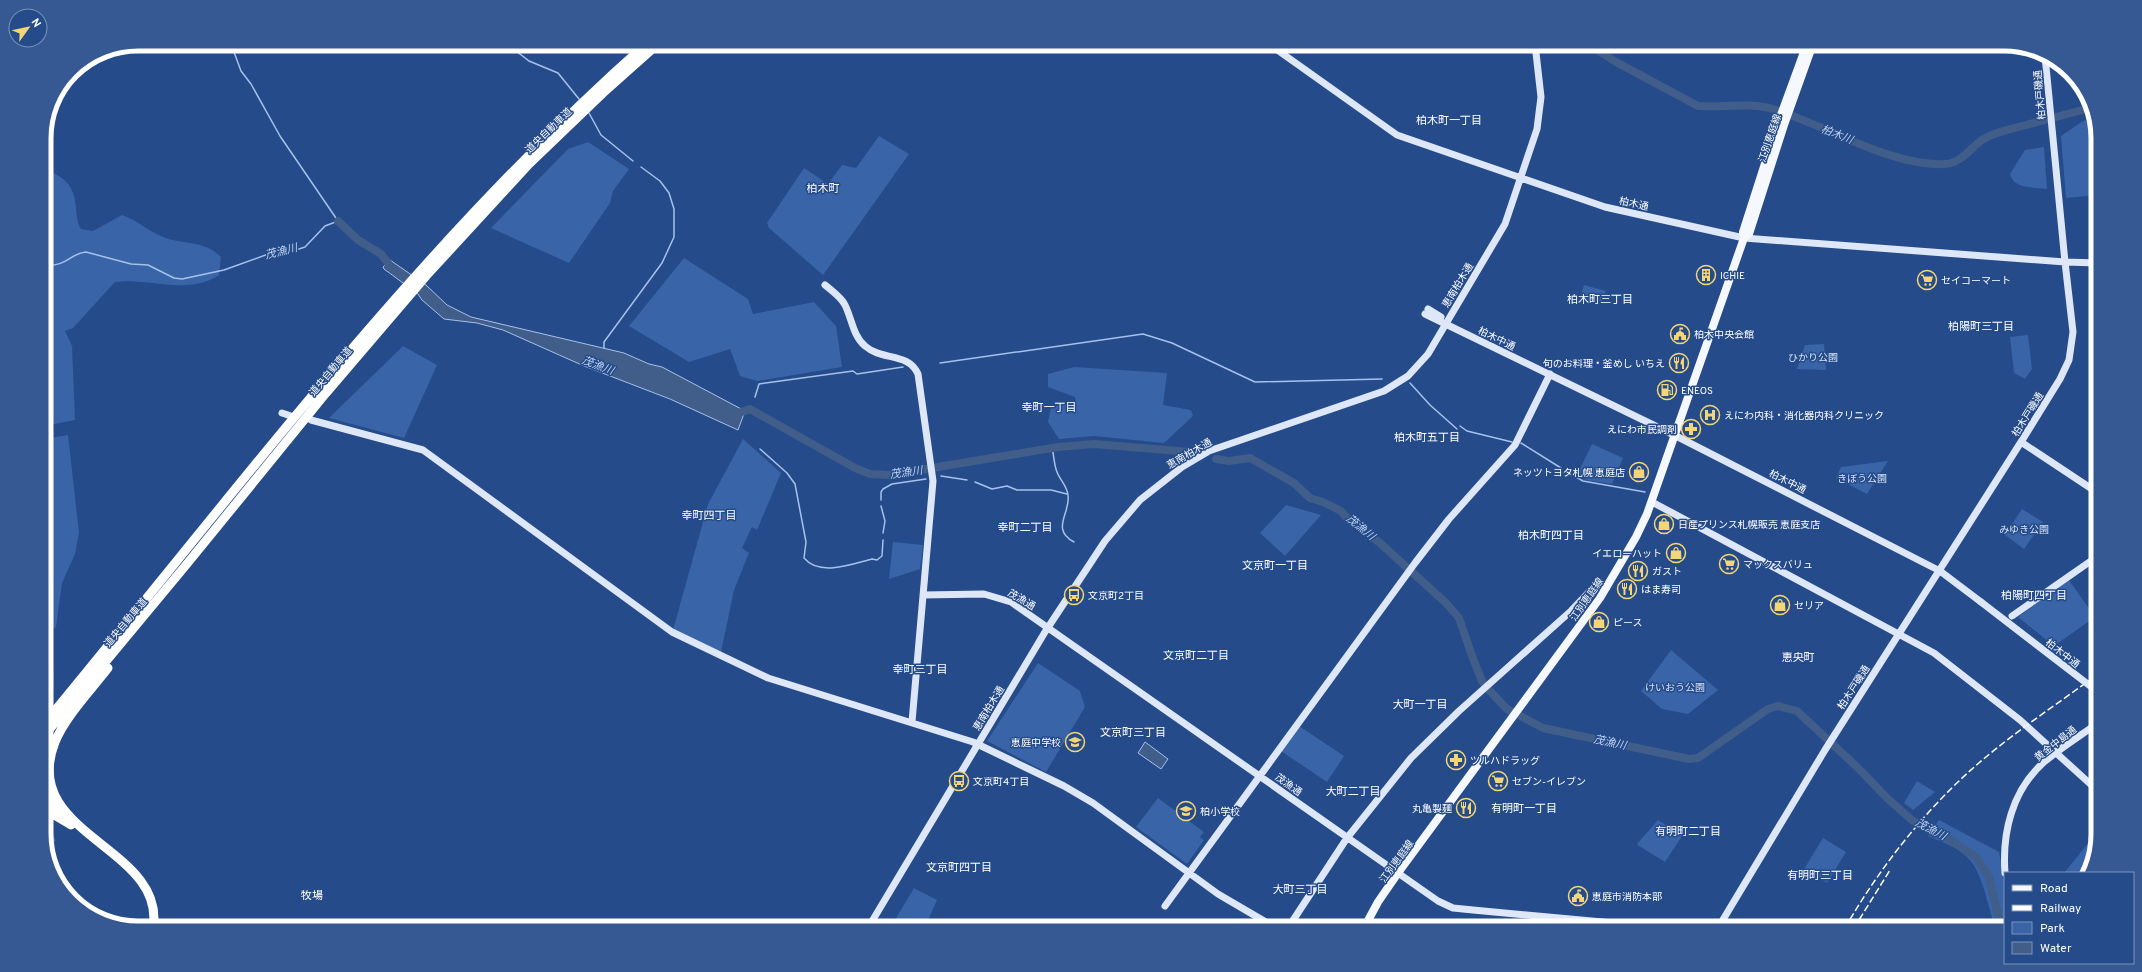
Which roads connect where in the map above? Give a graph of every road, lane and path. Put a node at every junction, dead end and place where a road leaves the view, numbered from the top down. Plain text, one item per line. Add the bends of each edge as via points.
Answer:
1 (639, 51) edge
2 (650, 51) edge
3 (1279, 51) edge
4 (1536, 51) edge
5 (1805, 51) edge
6 (1810, 51) edge
7 (2047, 62) edge
8 (1787, 107) junction
9 (1522, 179) junction
10 (1744, 238) junction
11 (2065, 262) junction
12 (2091, 263) edge
13 (423, 273) junction
14 (825, 285) dead end
15 (404, 296) junction
16 (1426, 311) dead end
17 (1446, 323) junction
18 (1550, 374) junction
19 (282, 413) dead end
20 (291, 416) dead end
21 (311, 420) dead end
22 (1676, 436) junction
23 (2021, 442) junction
24 (2091, 488) edge
25 (1652, 502) junction
26 (2091, 561) edge
27 (186, 565) junction
28 (1940, 571) junction
29 (1607, 587) junction
30 (923, 595) junction
31 (2012, 616) dead end
32 (1048, 628) junction
33 (118, 635) junction
34 (1899, 636) junction
35 (2091, 687) edge
36 (51, 711) edge
37 (51, 716) edge
38 (912, 722) junction
39 (51, 728) edge
40 (2091, 728) edge
41 (979, 744) junction
42 (2056, 754) junction
43 (51, 756) edge
44 (1259, 775) junction
45 (51, 782) edge
46 (2091, 785) edge
47 (51, 804) edge
48 (51, 807) edge
49 (51, 812) edge
50 (67, 819) junction
51 (1347, 838) junction
52 (2005, 872) edge
53 (1189, 873) junction
54 (1398, 873) junction
55 (1165, 906) dead end
56 (153, 921) edge
57 (872, 921) edge
58 (1264, 921) edge
59 (1293, 921) edge
60 (1368, 921) edge
61 (1593, 921) edge
62 (1722, 921) edge

1 - 13 highway, 道央自動車道 via 526,157
2 - 13 highway, 道央自動車道 via 530,164
3 - 9 street, 柏木通 via 1397,135
4 - 9 street, 恵南柏木通 via 1541,106
5 - 8 main road, 江別恵庭線
6 - 8 main road, 江別恵庭線
7 - 11 street, 柏木戸磯通
8 - 10 main road, 江別恵庭線 via 1743,232
9 - 10 street, 柏木通 via 1605,207
9 - 17 street, 恵南柏木通 via 1505,224
10 - 11 street, 柏木通
10 - 22 main road, 江別恵庭線
11 - 12 street, 柏木通
11 - 23 street, 柏木戸磯通 via 2072,322 2072,352 2060,379
13 - 15 highway, 道央自動車道
14 - 30 street via 845,304 854,329 866,347 874,352 908,361 918,374 932,472
15 - 27 highway, 道央自動車道
15 - 33 highway, 道央自動車道 via 321,387
16 - 17 street, 柏木中通 via 1443,318
17 - 18 street, 柏木中通
17 - 32 street, 恵南柏木通 via 1431,350 1416,368 1384,391 1209,451 1169,476 1121,520
18 - 22 street, 柏木中通
18 - 44 street via 1516,445 1449,519 1412,566
19 - 20 street
21 - 38 street via 423,450 672,632 768,678
22 - 25 main road, 江別恵庭線
22 - 28 street, 柏木中通
23 - 24 street
23 - 28 street, 柏木戸磯通
25 - 29 main road, 江別恵庭線 via 1636,537
25 - 34 street
26 - 31 street
27 - 39 highway, 道央自動車道
27 - 43 highway via 61,729
28 - 34 street, 柏木戸磯通
28 - 35 street, 柏木中通, bridge
29 - 51 street via 1593,588 1411,758
29 - 54 main road, 江別恵庭線
30 - 32 street, 茂漁通 via 990,595 1011,602
30 - 38 street
32 - 41 street, 恵南柏木通
32 - 44 street, 茂漁通
33 - 36 highway
33 - 37 highway, 道央自動車道
34 - 42 street via 1934,653 1951,665 2020,720
34 - 62 street, 柏木戸磯通 via 1827,746
38 - 41 street
40 - 42 street, 黄金中島通
41 - 53 street via 1079,794
41 - 57 street, 恵南柏木通
42 - 46 street
42 - 52 street, 黄金中島通 via 2043,763 2031,777 2014,806 2006,835
44 - 51 street, 茂漁通
44 - 53 street
45 - 50 highway via 54,794
47 - 50 highway
48 - 50 highway
49 - 50 highway
50 - 56 highway via 132,870 143,884 153,904
51 - 54 street, 茂漁通
51 - 59 street
53 - 55 street
53 - 58 street via 1218,894
54 - 60 main road, 江別恵庭線
54 - 61 street, 茂漁通 via 1438,901 1453,908

